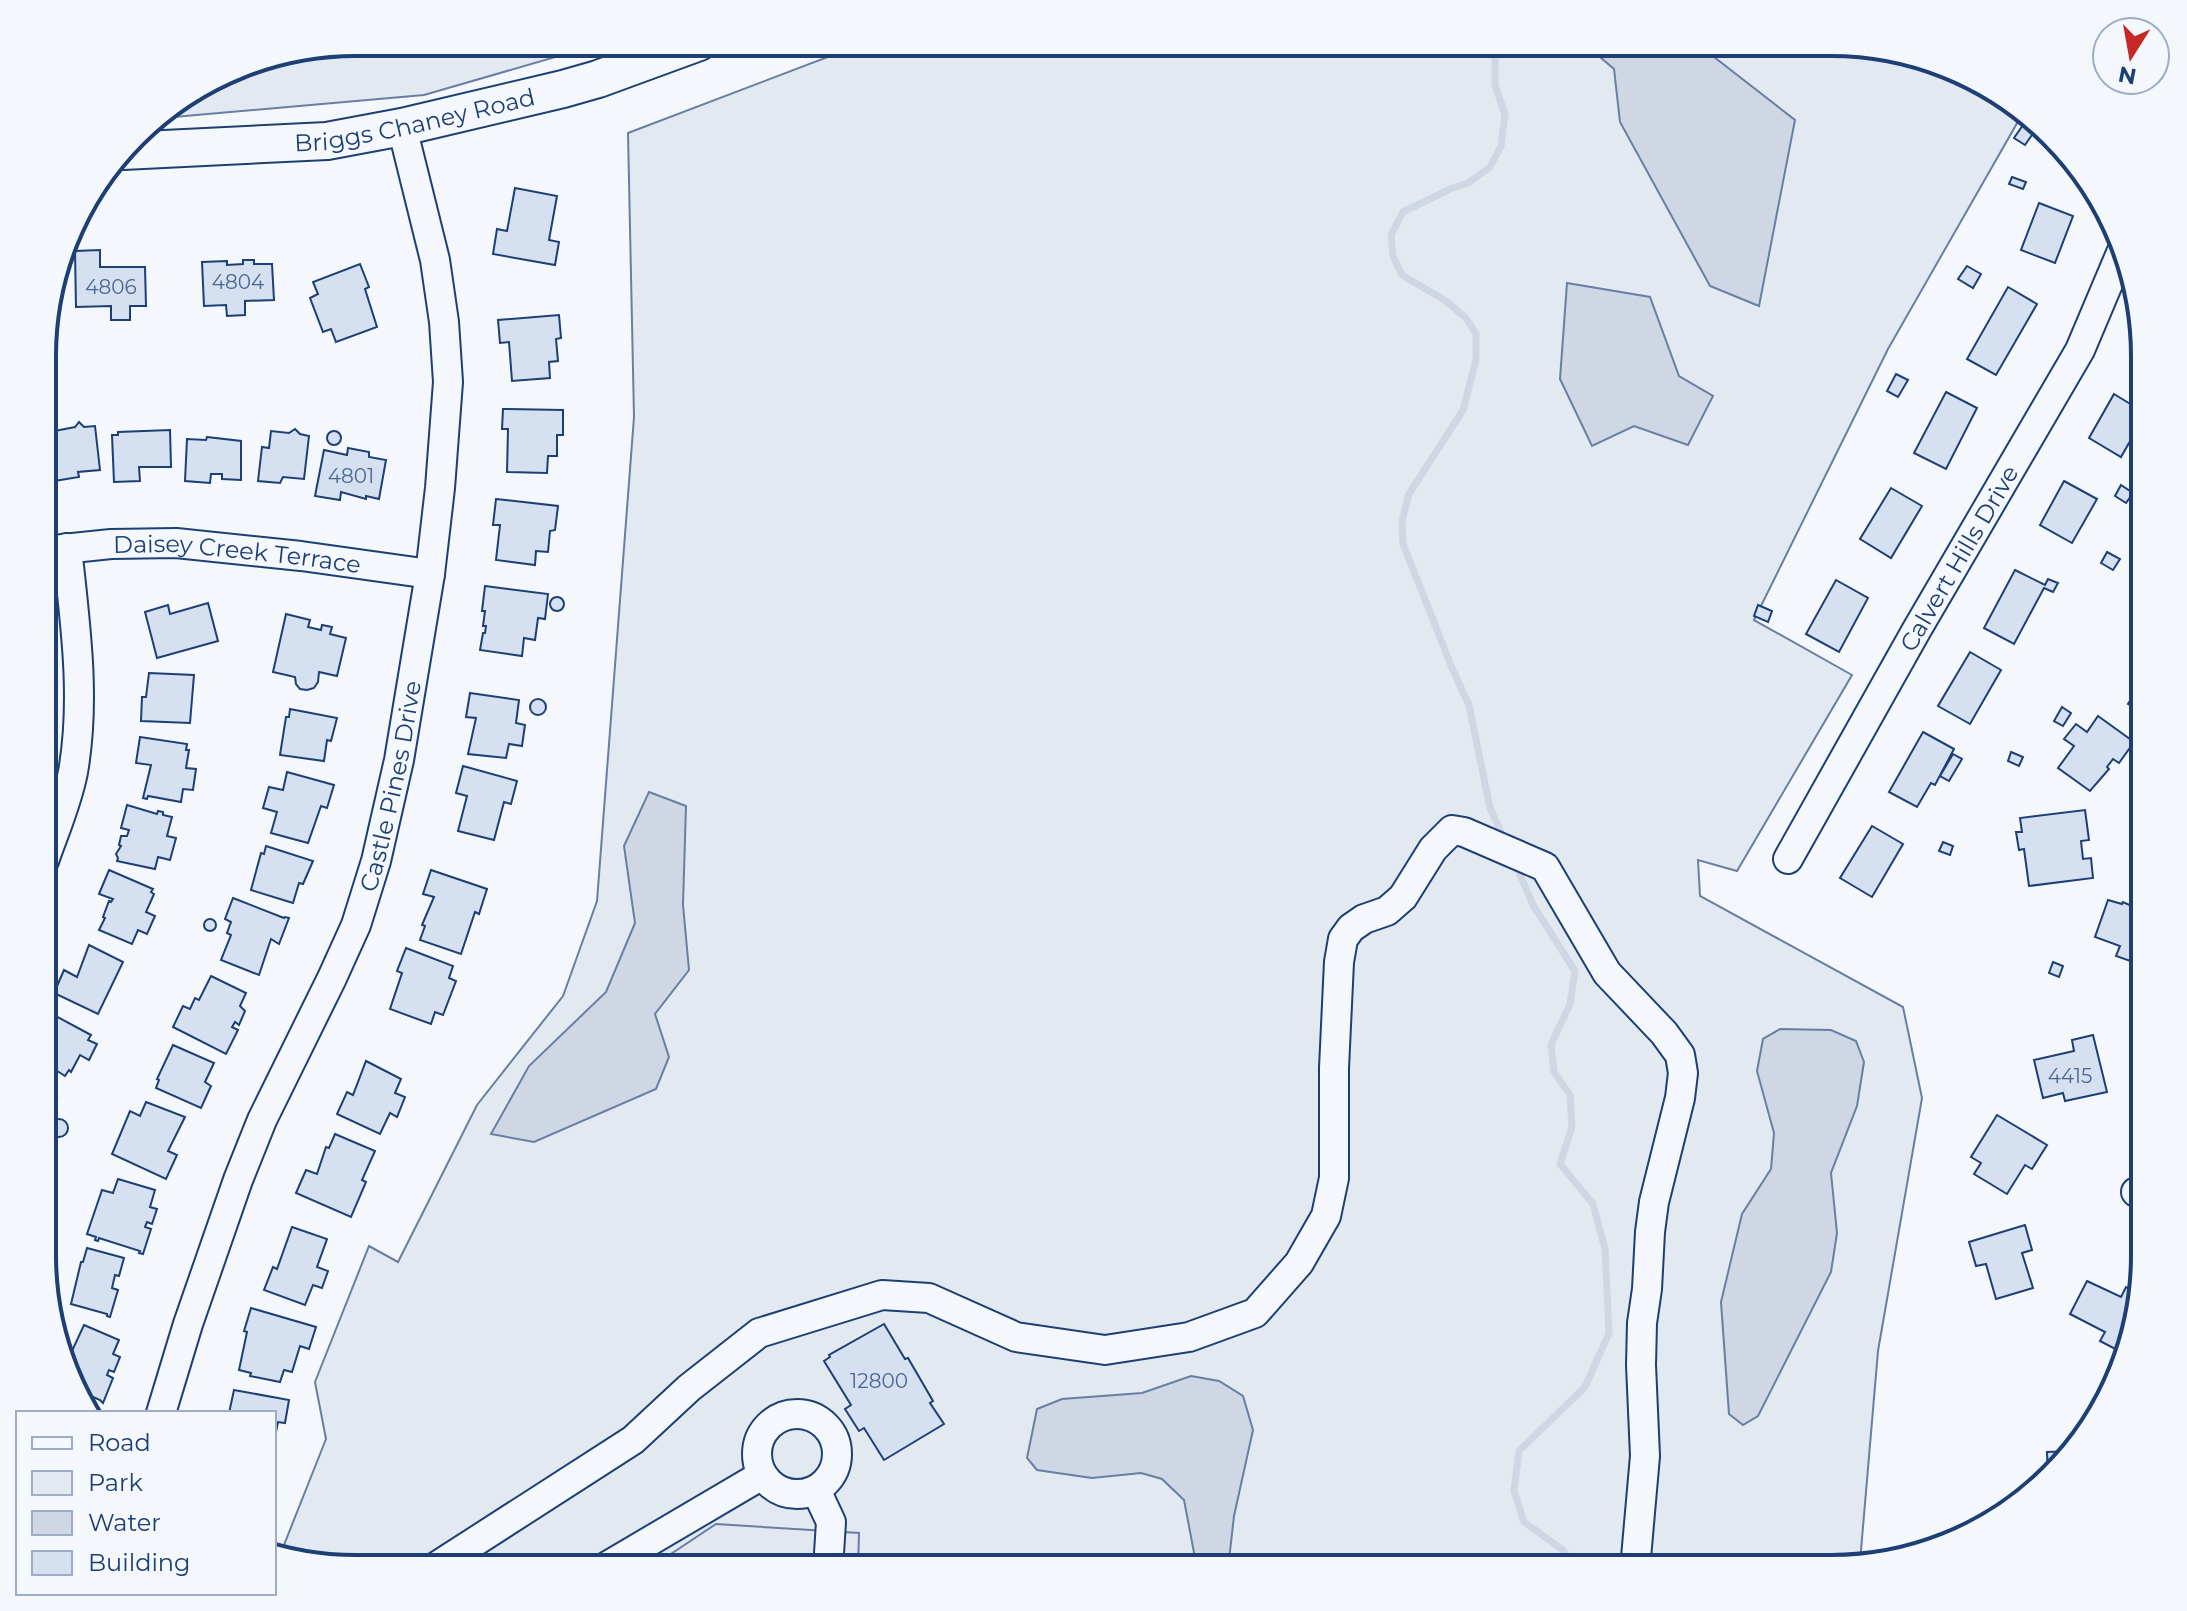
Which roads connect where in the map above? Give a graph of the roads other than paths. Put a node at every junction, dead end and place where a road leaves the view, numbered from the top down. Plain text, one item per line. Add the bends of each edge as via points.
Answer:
1 (661, 56) edge
2 (402, 127) junction
3 (138, 150) edge
4 (2116, 264) edge
5 (56, 550) edge
6 (430, 574) junction
7 (56, 829) edge
8 (1788, 859) dead end
9 (162, 1411) edge
10 (762, 1475) junction
11 (816, 1490) junction
12 (454, 1555) edge
13 (625, 1555) edge
14 (829, 1555) edge
15 (1636, 1555) edge

1 - 2 main road, Briggs Chaney Road via 598,79
2 - 3 main road, Briggs Chaney Road via 327,141
2 - 6 street, Castle Pines Drive via 435,260 448,382
4 - 8 street, Calvert Hills Drive via 2080,350
5 - 6 street, Daisey Creek Terrace via 176,543
5 - 7 street via 79,668 73,773
6 - 9 street, Castle Pines Drive via 399,760 356,925 238,1180
10 - 11 street via 781,1491
10 - 11 street via 757,1462 761,1435 781,1417 808,1415 831,1431 838,1457 827,1482
10 - 13 street
11 - 14 street via 831,1522
12 - 15 street via 633,1440 759,1333 882,1295 929,1298 1016,1337 1105,1350 1189,1337 1255,1313 1299,1263 1326,1216 1334,1178 1334,1068 1343,939 1351,928 1403,897 1433,849 1452,830 1545,867 1607,973 1680,1055 1680,1098 1654,1202 1642,1323 1645,1456

